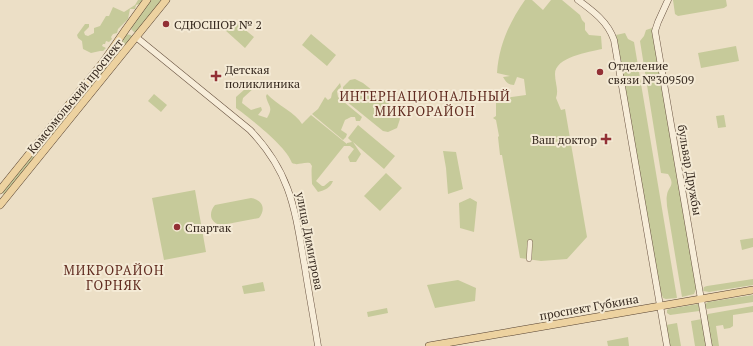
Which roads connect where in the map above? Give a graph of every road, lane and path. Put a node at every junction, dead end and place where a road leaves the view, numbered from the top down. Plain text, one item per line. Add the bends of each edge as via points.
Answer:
1 (148, 0) edge
2 (166, 0) edge
3 (578, 0) edge
4 (668, 0) edge
5 (126, 28) junction
6 (136, 37) junction
7 (66, 107) junction
8 (74, 114) junction
9 (0, 190) edge
10 (1, 201) edge
11 (530, 242) dead end
12 (529, 259) dead end
13 (753, 290) edge
14 (701, 299) junction
15 (660, 306) junction
16 (318, 346) edge
17 (429, 346) edge
18 (667, 346) edge
19 (709, 346) edge

1 - 5 main road, Комсомольский проспект
2 - 6 main road, Комсомольский проспект
3 - 15 main road via 607,26 614,40
4 - 14 main road, бульвар Дружбы via 655,31
5 - 6 main road
5 - 7 main road, Комсомольский проспект via 109,55
6 - 8 main road, Комсомольский проспект
6 - 16 main road, улица Димитрова via 240,121 275,160 293,205
7 - 8 main road
7 - 9 main road, Комсомольский проспект
8 - 10 main road, Комсомольский проспект
11 - 12 street
13 - 14 main road, проспект Губкина
14 - 15 main road, проспект Губкина
14 - 19 main road, бульвар Дружбы
15 - 17 main road, проспект Губкина
15 - 18 main road

